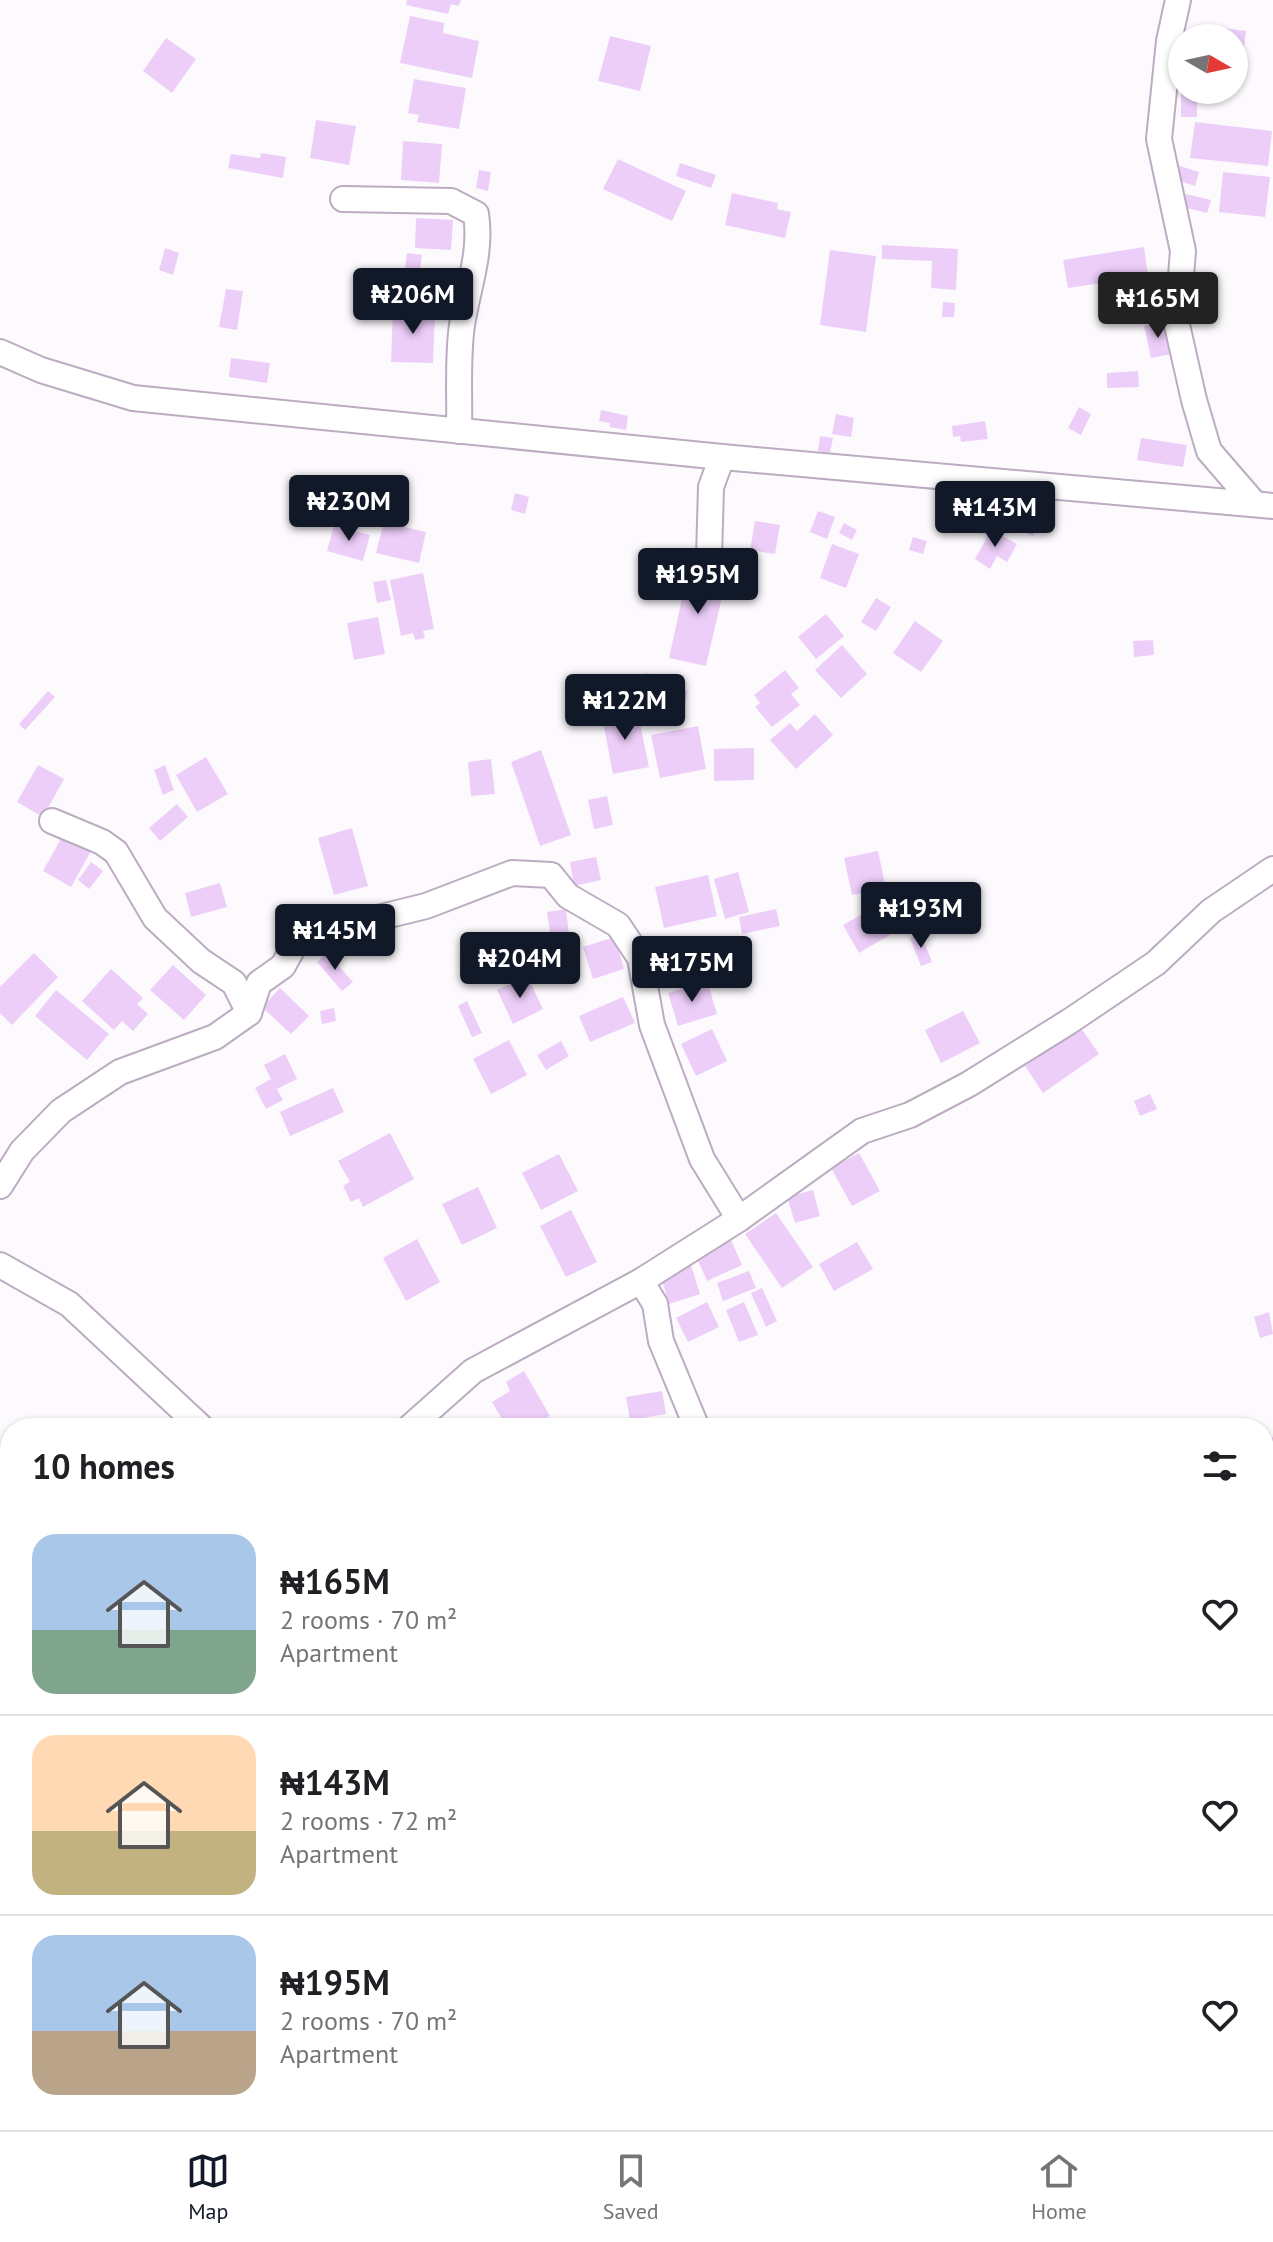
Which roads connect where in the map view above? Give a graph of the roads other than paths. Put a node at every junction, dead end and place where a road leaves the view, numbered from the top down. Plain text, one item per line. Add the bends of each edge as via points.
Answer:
1 (1178, 0) edge
2 (343, 199) dead end
3 (0, 352) edge
4 (459, 431) junction
5 (722, 457) junction
6 (1264, 504) edge
7 (709, 557) dead end
8 (52, 821) dead end
9 (1273, 869) edge
10 (249, 1013) junction
11 (0, 1186) edge
12 (739, 1219) junction
13 (0, 1265) edge
14 (641, 1281) junction
15 (191, 1418) edge
16 (420, 1418) edge
17 (693, 1418) edge

1 - 6 street via 1159,139 1183,251 1177,325 1209,451
2 - 4 street via 451,201 476,214 478,250 462,327
3 - 4 street via 133,398
4 - 5 street
5 - 6 street
5 - 7 street via 711,487
8 - 10 street via 116,852 155,918 234,983
9 - 12 street via 1211,911 1156,963 1070,1021 969,1084 910,1115 862,1131
10 - 11 street via 215,1037 120,1072 61,1111 22,1151
10 - 12 street via 259,983 283,966 294,946 316,933 426,906 512,873 551,875 568,896 618,925 640,958 652,1025 702,1159
12 - 14 street
13 - 15 street via 69,1304
14 - 16 street via 473,1371
14 - 17 street via 655,1304 661,1341

